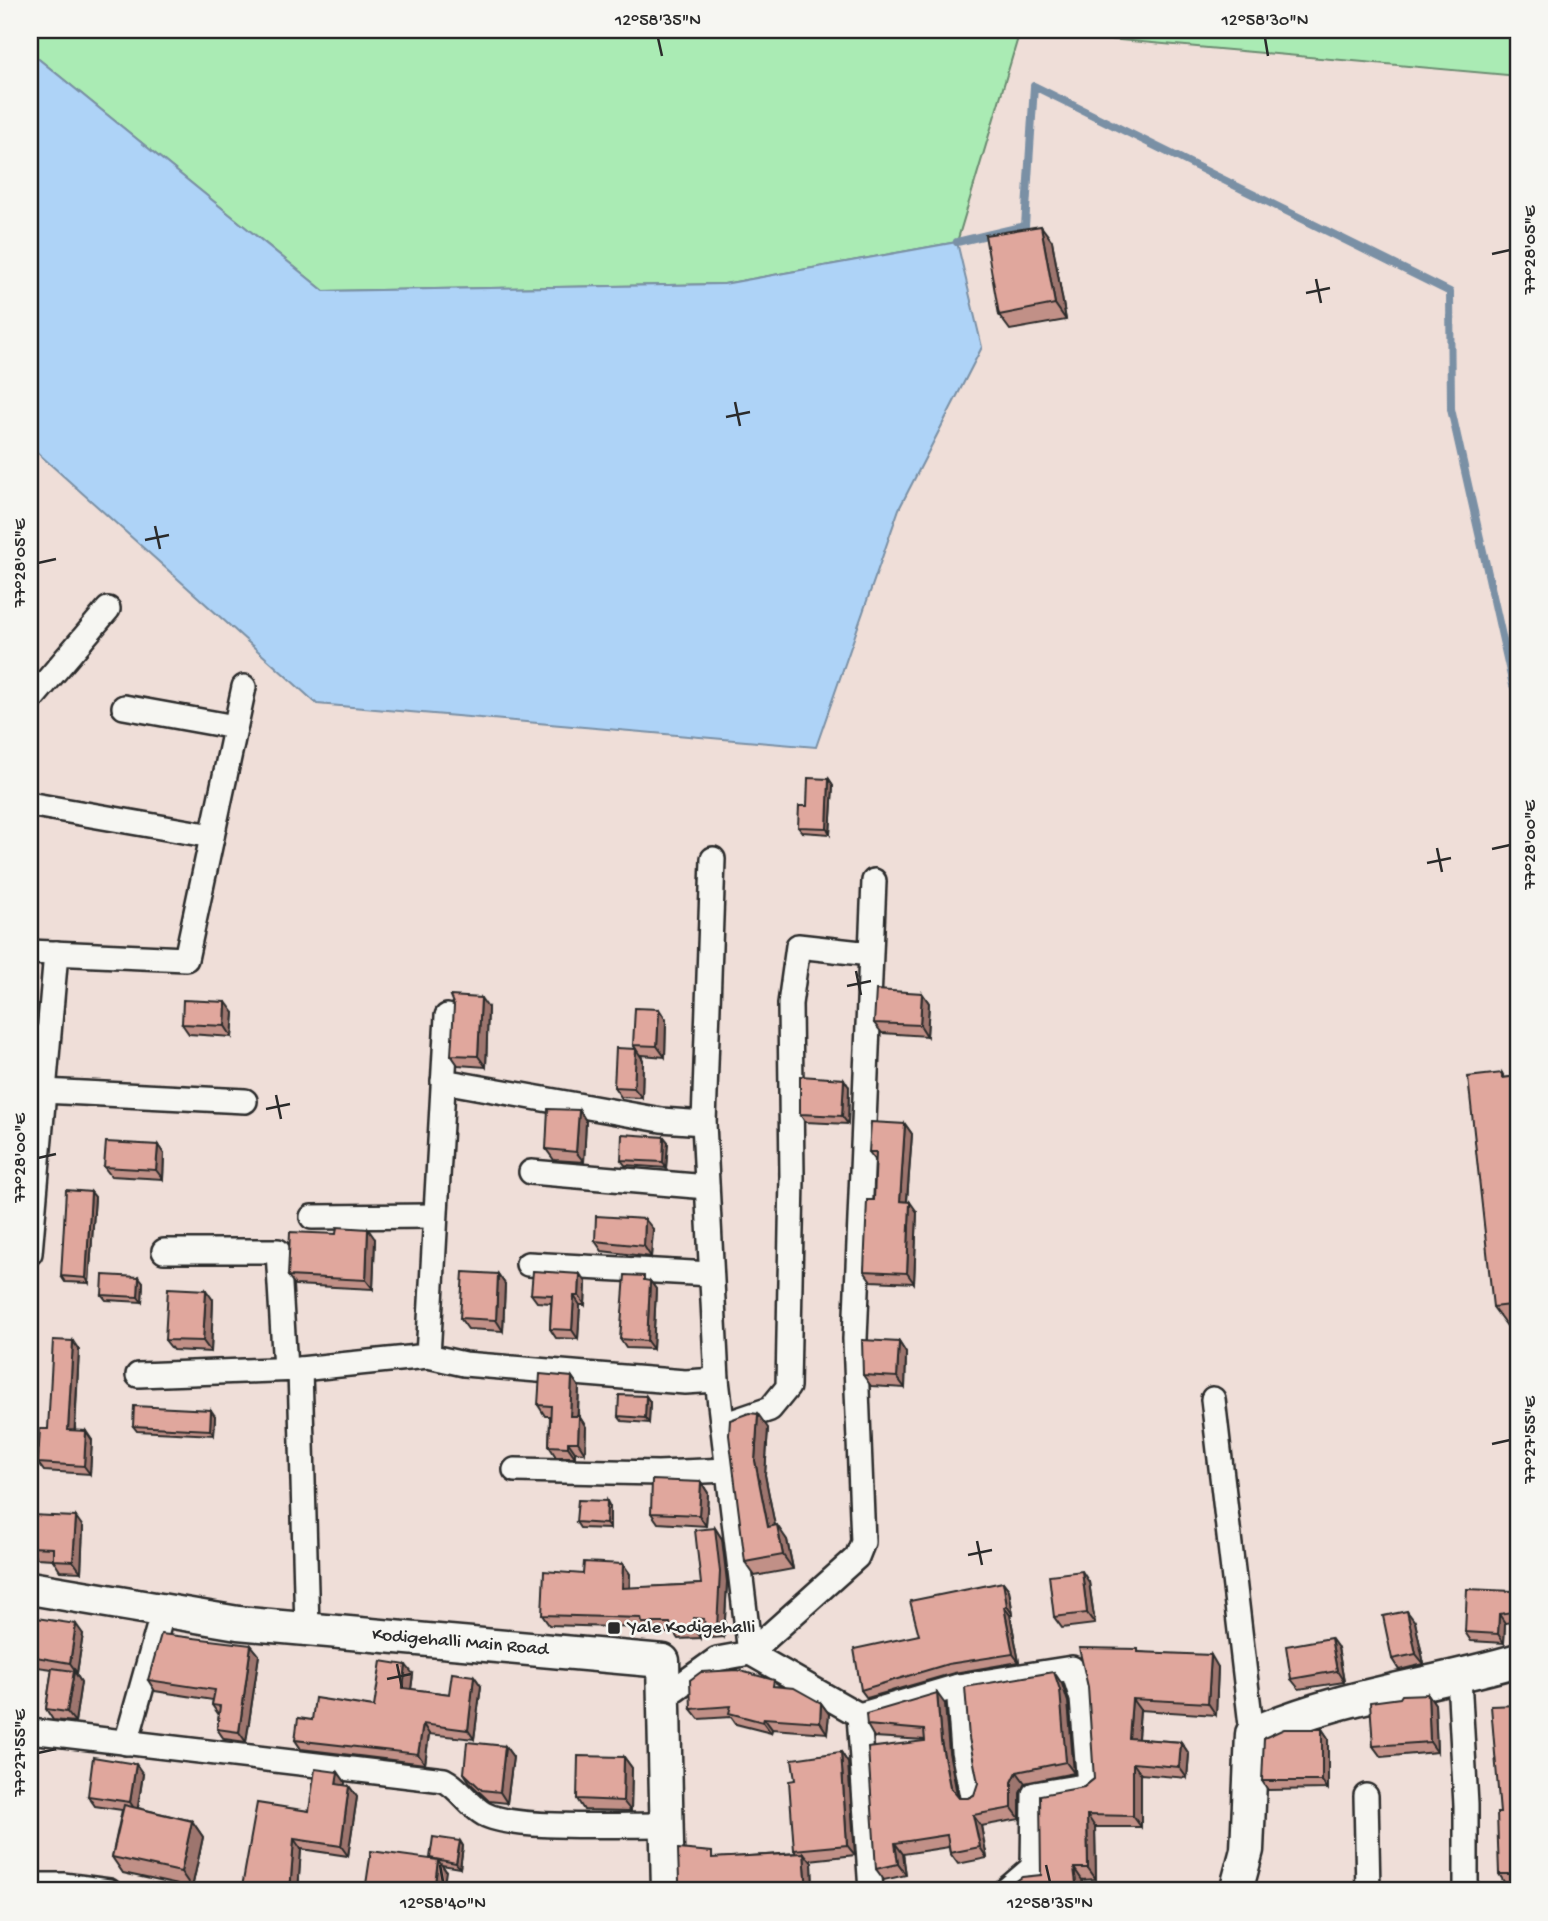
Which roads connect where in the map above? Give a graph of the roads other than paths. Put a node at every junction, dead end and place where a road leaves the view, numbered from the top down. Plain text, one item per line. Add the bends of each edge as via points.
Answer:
1 (108, 609) dead end
2 (244, 687) dead end
3 (32, 693) edge
4 (124, 707) dead end
5 (235, 727) junction
6 (34, 805) dead end
7 (212, 836) junction
8 (713, 859) dead end
9 (874, 881) dead end
10 (30, 952) edge
11 (56, 953) junction
12 (870, 954) junction
13 (447, 1016) dead end
14 (443, 1081) junction
15 (43, 1091) junction
16 (244, 1101) dead end
17 (704, 1123) junction
18 (531, 1172) dead end
19 (707, 1187) junction
20 (434, 1216) junction
21 (312, 1217) dead end
22 (164, 1251) dead end
23 (30, 1254) edge
24 (528, 1264) dead end
25 (711, 1274) junction
26 (428, 1356) junction
27 (292, 1369) junction
28 (138, 1375) dead end
29 (717, 1380) junction
30 (1213, 1399) dead end
31 (723, 1426) junction
32 (515, 1470) dead end
33 (728, 1471) junction
34 (30, 1588) edge
35 (163, 1611) junction
36 (307, 1629) junction
37 (750, 1653) junction
38 (1518, 1660) edge
39 (1458, 1678) junction
40 (958, 1686) junction
41 (664, 1697) junction
42 (859, 1715) junction
43 (30, 1731) edge
44 (1252, 1734) junction
45 (126, 1743) junction
46 (972, 1796) edge
47 (1366, 1796) dead end
48 (667, 1825) junction
49 (30, 1885) edge
50 (63, 1888) edge
51 (109, 1891) edge
52 (668, 1891) edge
53 (871, 1891) edge
54 (1005, 1891) edge
55 (1236, 1891) edge
56 (1368, 1891) edge
57 (1466, 1891) edge

1 - 3 street
2 - 5 street
4 - 5 street
5 - 7 street
6 - 7 street
7 - 11 street via 186,959
8 - 17 street
9 - 12 street
10 - 11 street
11 - 15 street
12 - 31 street via 799,946 790,1004 788,1387 770,1409
12 - 37 street via 855,1339 863,1542 857,1557
13 - 14 street
14 - 17 street
14 - 20 street
15 - 16 street
15 - 23 street
17 - 19 street
18 - 19 street
19 - 25 street
20 - 21 street
20 - 26 street
22 - 27 street via 278,1251
24 - 25 street
25 - 29 street
26 - 27 street
26 - 29 street via 464,1364 685,1382
27 - 28 street
27 - 36 street
29 - 31 street
30 - 44 street
31 - 33 street
32 - 33 street
33 - 37 street
34 - 35 street, Kodigehalli Main Road
35 - 36 street, Kodigehalli Main Road
35 - 45 street
36 - 41 street, Kodigehalli Main Road via 663,1661
37 - 41 street via 717,1659
37 - 42 street
38 - 39 street
39 - 44 street via 1291,1716
39 - 57 street
40 - 42 street
40 - 46 street via 962,1751
40 - 54 street via 1072,1668 1082,1699 1088,1785 1034,1794 1033,1867
41 - 48 street, Kodigehalli Main Road
42 - 53 street
43 - 45 street
44 - 55 street via 1247,1850
45 - 48 street via 443,1780 457,1786 484,1814 509,1823
47 - 56 street
48 - 52 street, Kodigehalli Main Road
49 - 50 street
50 - 51 street

